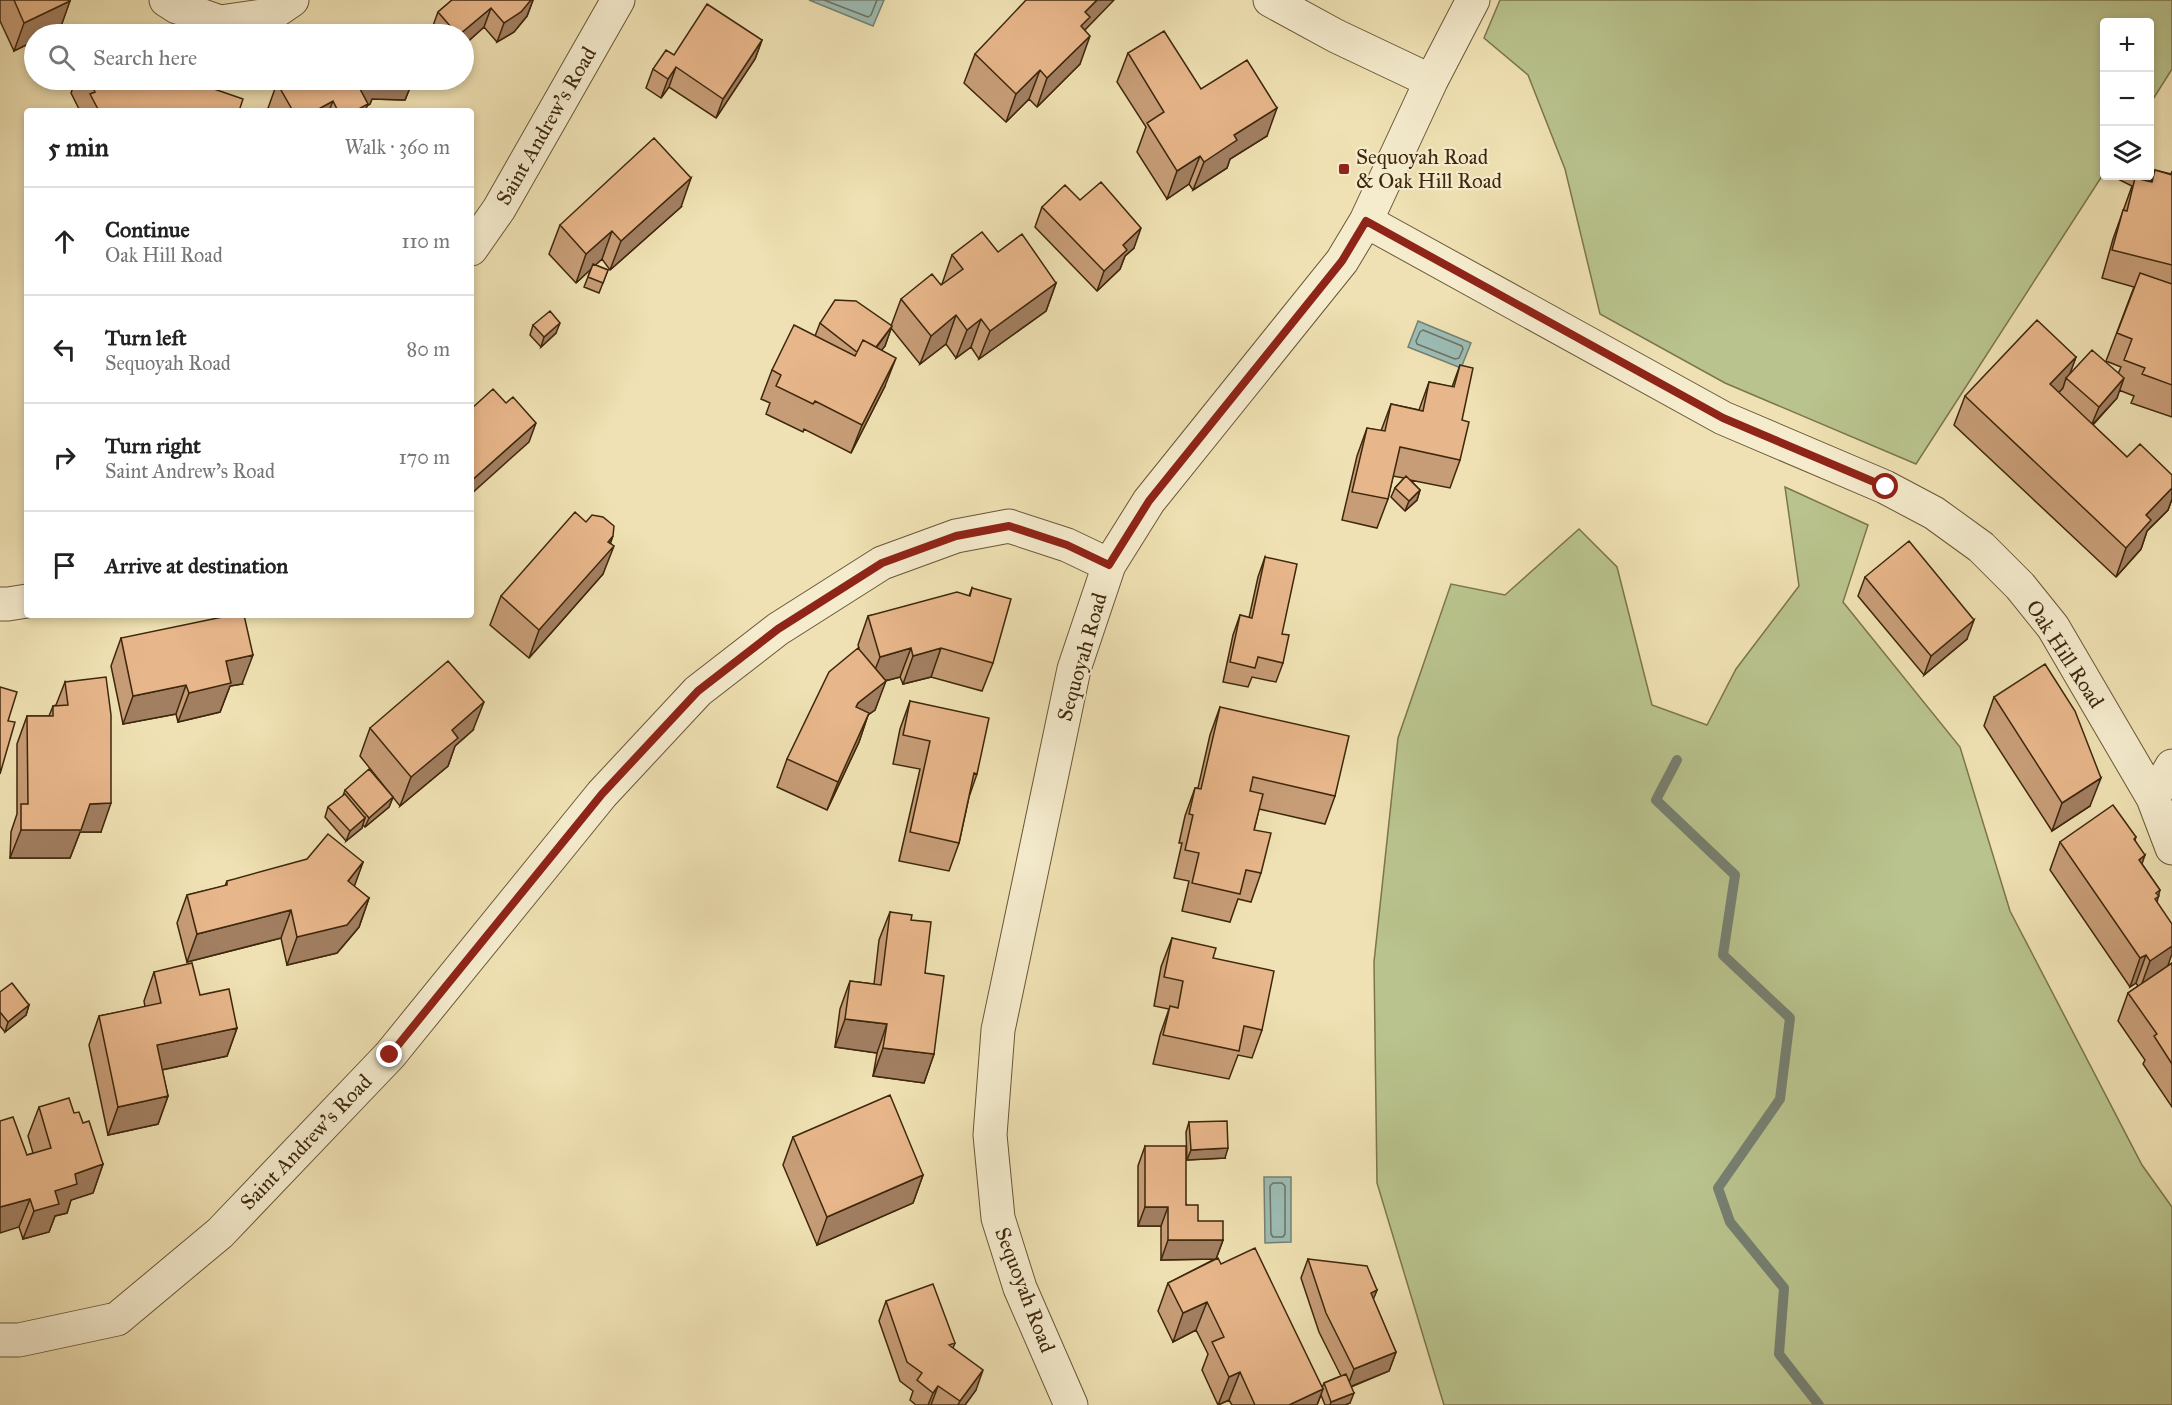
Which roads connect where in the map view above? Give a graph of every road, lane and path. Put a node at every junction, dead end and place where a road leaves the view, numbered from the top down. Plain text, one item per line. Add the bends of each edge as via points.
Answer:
1 (166, 0) edge
2 (292, 0) edge
3 (618, 0) edge
4 (1270, 0) edge
5 (1473, 0) edge
6 (1431, 81) junction
7 (1366, 221) junction
8 (474, 245) edge
9 (1109, 565) junction
10 (24, 601) edge
11 (0, 604) edge
12 (2172, 766) edge
13 (2153, 798) junction
14 (2172, 848) edge
15 (0, 1340) edge
16 (1071, 1405) edge

1 - 2 street via 220,22 270,15
3 - 8 street, Saint Andrew's Road via 499,209
4 - 6 street
5 - 6 street, Sequoyah Road
6 - 7 street, Sequoyah Road
7 - 9 street, Sequoyah Road via 1342,261 1149,501
7 - 13 street, Oak Hill Road via 1723,418 1886,487 1934,513 1981,547 2053,627
9 - 15 street, Saint Andrew's Road via 1067,545 1009,526 956,536 882,563 778,629 698,691 602,794 390,1055 220,1233 117,1319 19,1340
9 - 16 street, Sequoyah Road via 1074,669 998,1030 990,1135 998,1218 1020,1288
10 - 11 street
12 - 13 street
13 - 14 street, Oak Hill Road

